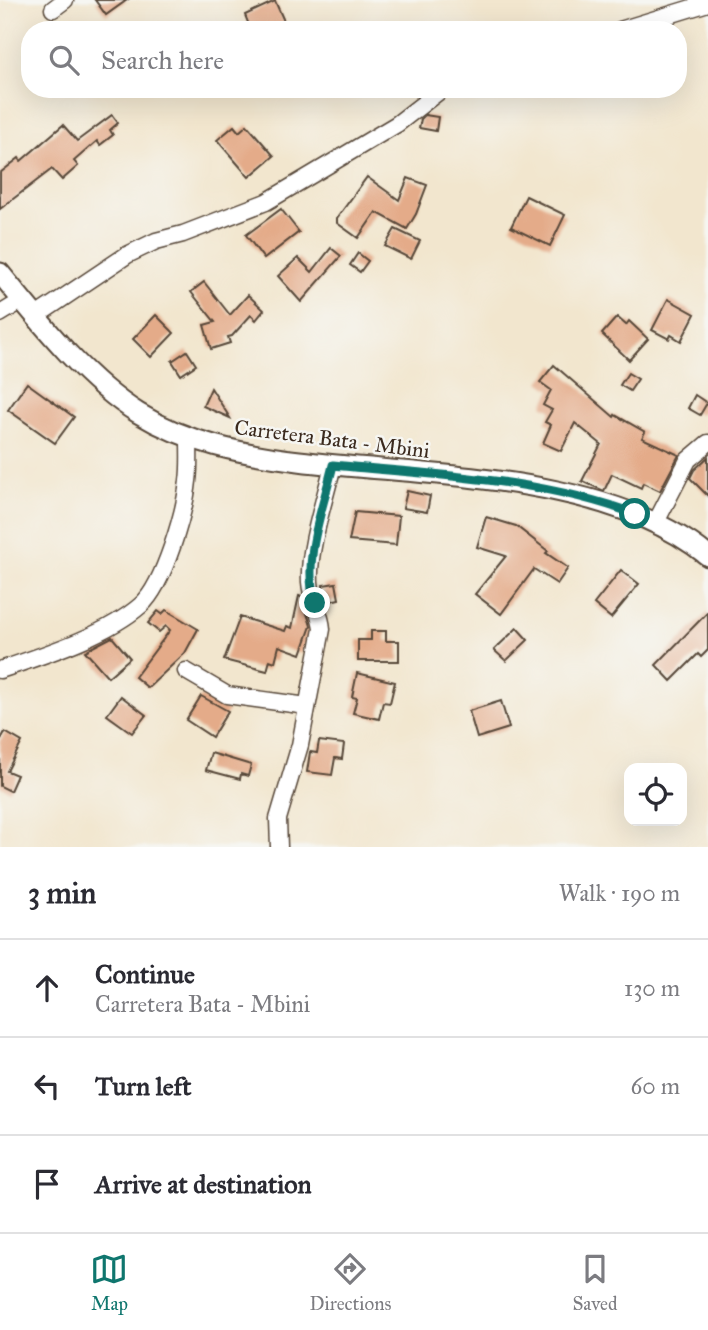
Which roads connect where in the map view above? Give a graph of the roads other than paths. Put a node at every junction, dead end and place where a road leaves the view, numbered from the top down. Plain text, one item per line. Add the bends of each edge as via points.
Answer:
1 (708, 3) edge
2 (649, 21) edge
3 (430, 98) edge
4 (0, 273) edge
5 (23, 300) junction
6 (0, 314) edge
7 (36, 316) junction
8 (189, 438) junction
9 (708, 443) edge
10 (333, 465) junction
11 (655, 524) junction
12 (708, 556) edge
13 (0, 670) edge
14 (186, 671) dead end
15 (307, 706) junction
16 (279, 847) edge

1 - 2 street
3 - 7 street via 397,124 266,202 137,250
4 - 5 main road, Carretera Bata - Mbini
5 - 6 street
5 - 7 main road, Carretera Bata - Mbini
7 - 8 main road, Carretera Bata - Mbini via 115,395 137,412
8 - 10 main road, Carretera Bata - Mbini via 263,456
8 - 13 street via 188,482 167,566 143,604 114,624
9 - 11 street via 688,460
10 - 11 main road, Carretera Bata - Mbini via 569,494
10 - 15 street via 309,567 322,629
11 - 12 main road, Carretera Bata - Mbini
14 - 15 street via 227,695
15 - 16 street via 278,819

